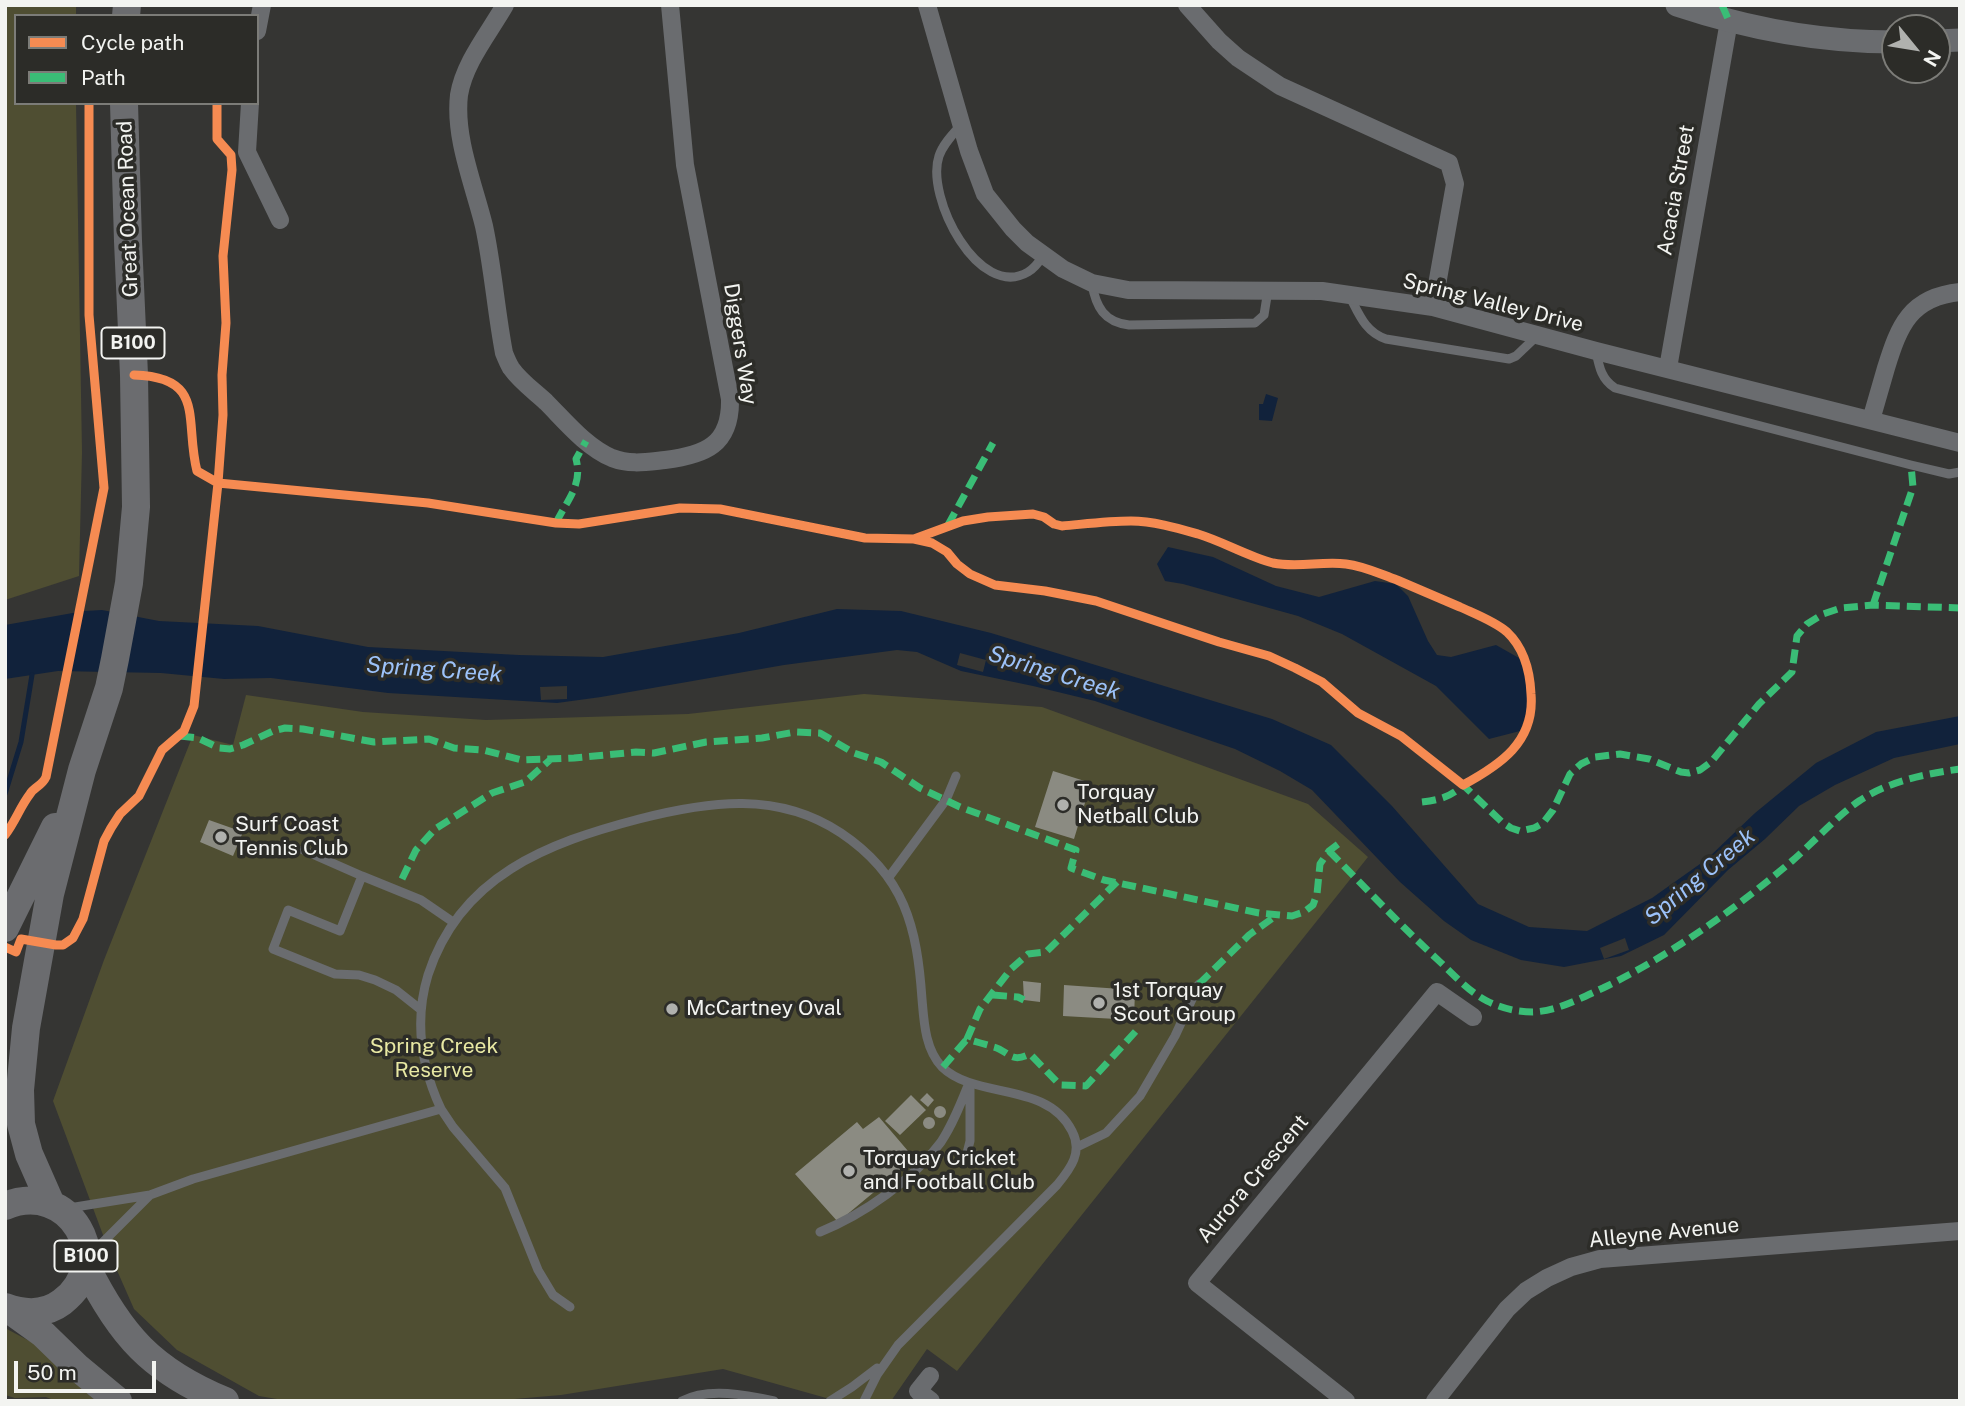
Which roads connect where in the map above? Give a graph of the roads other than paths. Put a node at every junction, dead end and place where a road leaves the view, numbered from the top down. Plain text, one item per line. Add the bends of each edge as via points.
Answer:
1 (505, 5) edge
2 (670, 5) edge
3 (927, 5) edge
4 (1187, 5) edge
5 (1677, 5) edge
6 (1729, 21) junction
7 (1881, 42) edge
8 (124, 105) edge
9 (250, 105) edge
10 (962, 124) junction
11 (280, 220) dead end
12 (1043, 256) junction
13 (1092, 283) junction
14 (1268, 290) junction
15 (1960, 292) edge
16 (1349, 295) junction
17 (1433, 307) junction
18 (1538, 335) junction
19 (1596, 351) junction
20 (1668, 368) junction
21 (1871, 420) junction
22 (1960, 443) edge
23 (1960, 472) edge
24 (82, 770) junction
25 (956, 776) dead end
26 (303, 850) dead end
27 (362, 876) junction
28 (889, 877) junction
29 (453, 922) junction
30 (5, 928) edge
31 (1199, 984) dead end
32 (420, 1009) junction
33 (1473, 1017) dead end
34 (970, 1083) junction
35 (441, 1109) junction
36 (1077, 1147) junction
37 (966, 1157) dead end
38 (150, 1195) junction
39 (5, 1206) edge
40 (56, 1206) junction
41 (1958, 1231) edge
42 (820, 1232) dead end
43 (86, 1263) junction
44 (570, 1307) dead end
45 (6, 1308) edge
46 (888, 1358) junction
47 (930, 1376) dead end
48 (920, 1397) edge
49 (118, 1401) edge
50 (225, 1401) edge
51 (682, 1401) edge
52 (774, 1401) edge
53 (830, 1401) edge
54 (864, 1401) edge
55 (1346, 1401) edge
56 (1435, 1401) edge

1 - 2 street, Diggers Way via 464,76 458,113 484,228 504,353 522,380 586,441 608,456 637,463 704,452 726,429 730,413 685,165
3 - 10 street, Spring Valley Drive
4 - 17 street via 1238,58 1280,86 1449,163 1455,184
5 - 6 street
6 - 7 street via 1790,33
6 - 20 street, Acacia Street
8 - 24 main road, Great Ocean Road / B100 via 136,507 124,617 109,688
9 - 11 street via 247,152
10 - 12 street, Spring Valley Drive via 985,194
10 - 12 lane via 939,155 936,171 952,229 979,263 1001,275 1027,273
12 - 13 street, Spring Valley Drive
13 - 14 street, Spring Valley Drive via 1128,290
13 - 14 lane via 1101,311 1117,323 1129,325 1255,323 1264,315
14 - 16 street, Spring Valley Drive
15 - 21 street via 1924,303 1903,322
16 - 17 street, Spring Valley Drive
16 - 18 lane via 1364,324 1386,338 1509,359
17 - 18 street, Spring Valley Drive
18 - 19 street, Spring Valley Drive
19 - 20 street, Spring Valley Drive
19 - 23 lane via 1603,376 1615,388 1911,465 1949,474
20 - 21 street, Spring Valley Drive
21 - 22 street, Spring Valley Drive
24 - 30 main road, Great Ocean Road / B100
24 - 40 main road, Great Ocean Road / B100 via 45,920 20,1090 23,1135
25 - 28 lane via 946,800
26 - 27 lane
27 - 29 lane via 421,900
27 - 32 lane via 340,931 288,909 272,949 335,974 375,980
28 - 29 lane via 843,834 803,812 751,802 726,803 652,816 568,841 508,870 468,903
28 - 34 lane via 911,923 932,1054 949,1073
29 - 32 lane via 431,968
31 - 36 lane via 1140,1096 1106,1133
32 - 35 lane via 422,1054
33 - 55 street, Aurora Crescent via 1437,992 1197,1283
34 - 36 lane via 1007,1091 1058,1112 1068,1123
34 - 37 lane
34 - 42 lane via 941,1142 908,1178 847,1221
35 - 38 lane
35 - 44 lane via 505,1188 538,1270 553,1295
36 - 46 lane via 1058,1185
38 - 40 lane
38 - 43 lane
39 - 40 main road via 36,1200
40 - 43 main road, B100 via 80,1231
41 - 56 street, Alleyne Avenue via 1600,1259 1571,1267 1546,1278 1507,1309
43 - 45 main road, B100 via 80,1282 57,1306 24,1313
43 - 50 main road, B100 via 111,1313 142,1351 175,1377
45 - 49 main road, B100 via 43,1334
46 - 53 lane
46 - 54 lane
47 - 48 street
51 - 52 lane via 704,1393

